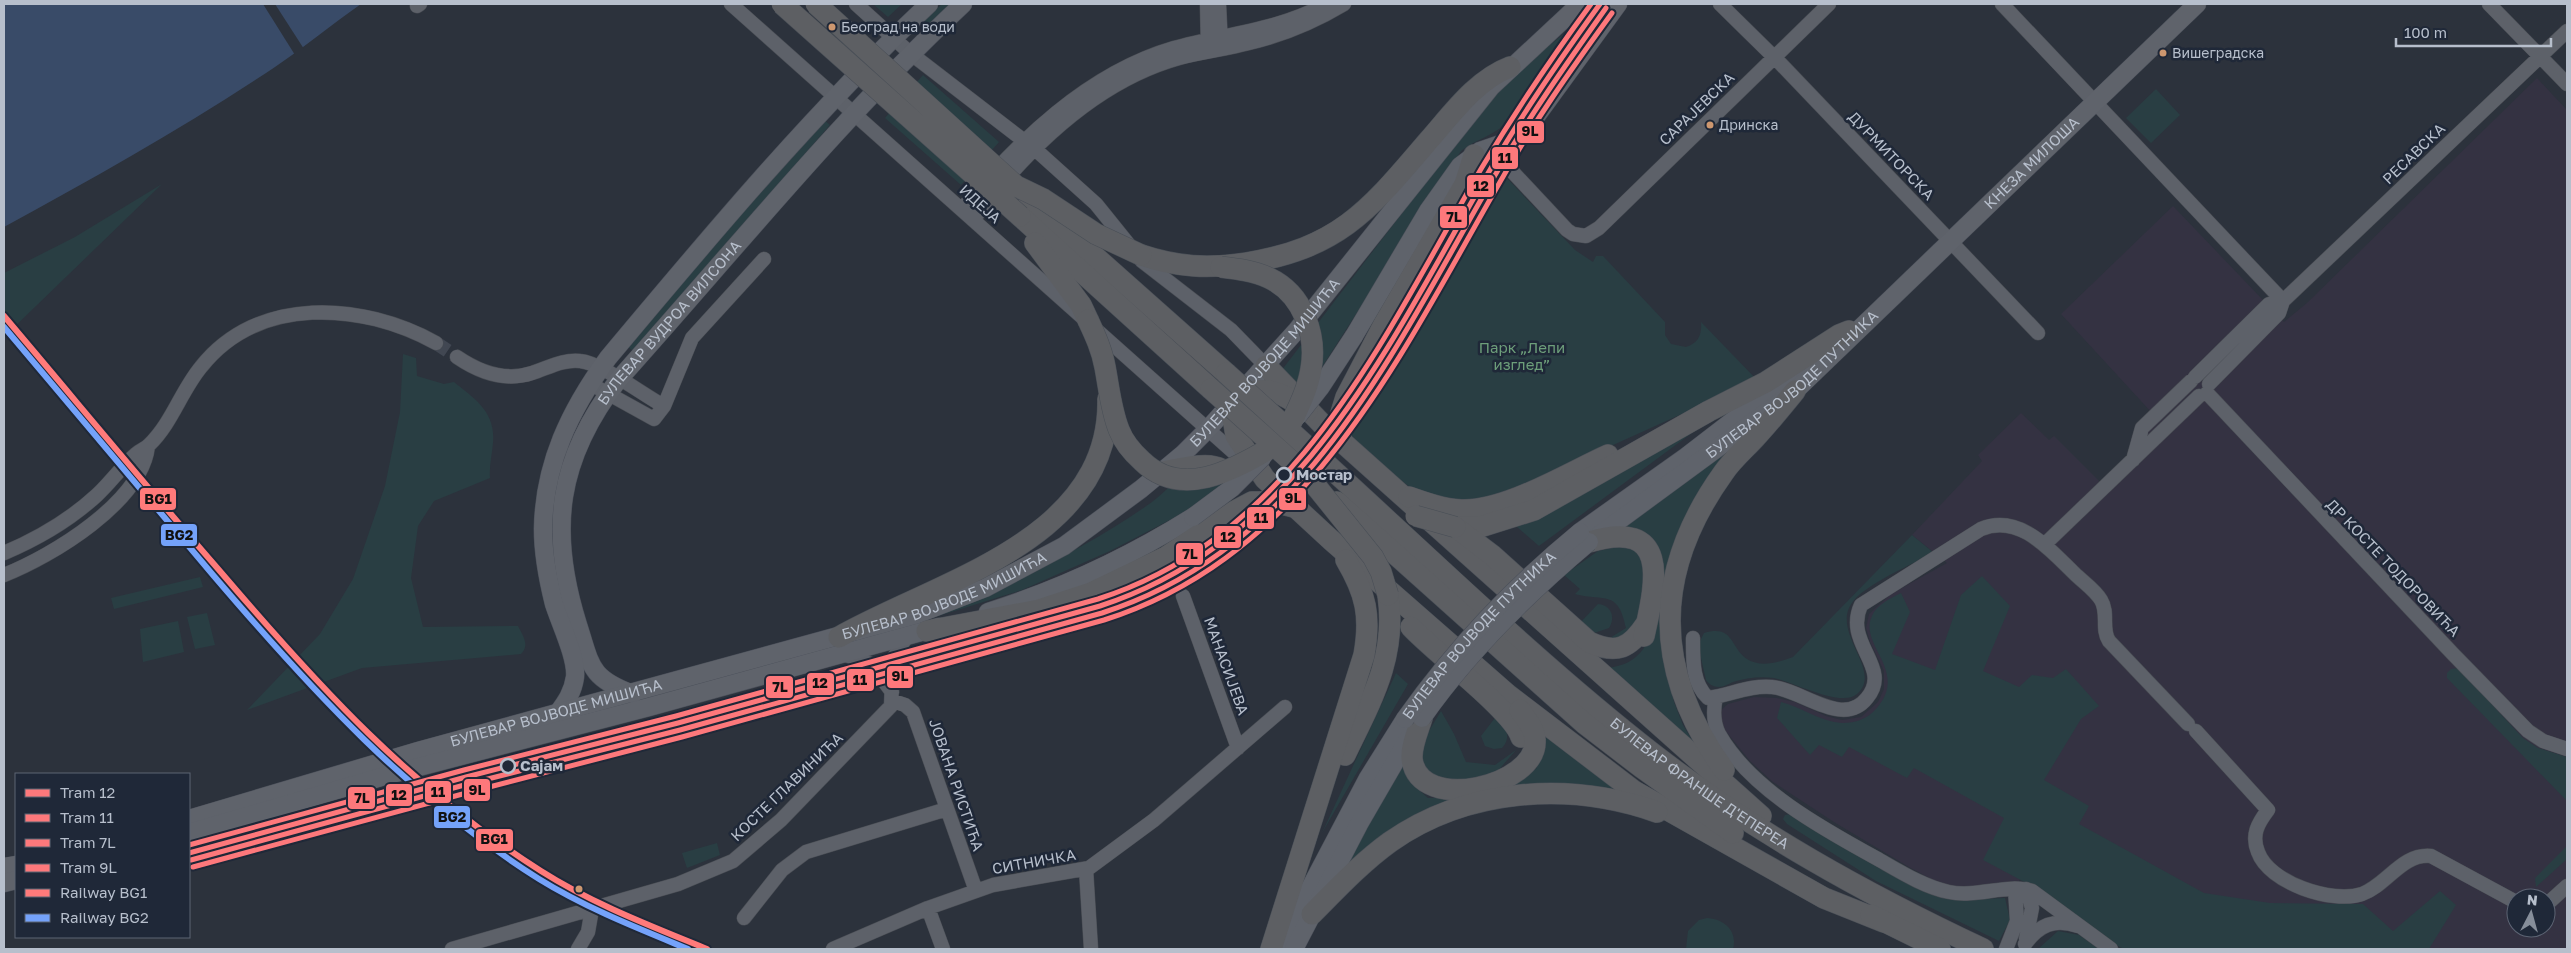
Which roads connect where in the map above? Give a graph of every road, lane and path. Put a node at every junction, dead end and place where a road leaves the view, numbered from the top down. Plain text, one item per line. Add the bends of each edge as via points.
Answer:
1 (731, 4) edge
2 (782, 4) edge
3 (816, 4) edge
4 (856, 4) edge
5 (929, 4) edge
6 (963, 4) edge
7 (1207, 4) edge
8 (1219, 4) edge
9 (1326, 4) edge
10 (1344, 4) edge
11 (1580, 4) edge
12 (1618, 4) edge
13 (1720, 4) edge
14 (1829, 4) edge
15 (2002, 4) edge
16 (2197, 4) edge
17 (2489, 4) edge
18 (2567, 30) edge
19 (894, 38) junction
20 (1214, 44) junction
21 (910, 53) junction
22 (2541, 56) junction
23 (1774, 57) junction
24 (1510, 67) junction
25 (2567, 84) edge
26 (835, 97) junction
27 (2095, 101) junction
28 (854, 113) junction
29 (1031, 145) junction
30 (1474, 155) junction
31 (1016, 186) junction
32 (962, 209) junction
33 (1020, 216) junction
34 (973, 220) junction
35 (1950, 242) junction
36 (764, 259) dead end
37 (1221, 268) junction
38 (2283, 301) junction
39 (1867, 320) junction
40 (1849, 331) junction
41 (2038, 333) dead end
42 (436, 343) tunnel mouth
43 (456, 357) tunnel mouth
44 (1266, 366) junction
45 (600, 368) junction
46 (619, 379) junction
47 (2193, 379) junction
48 (589, 383) junction
49 (1108, 388) junction
50 (1795, 391) junction
51 (2205, 391) junction
52 (607, 394) junction
53 (1234, 399) junction
54 (664, 406) junction
55 (1709, 411) junction
56 (1299, 417) junction
57 (1208, 429) junction
58 (1341, 442) junction
59 (148, 446) junction
60 (1272, 448) junction
61 (2132, 460) junction
62 (1315, 468) junction
63 (1163, 472) junction
64 (1265, 479) junction
65 (1399, 494) junction
66 (1294, 507) junction
67 (1235, 511) junction
68 (1456, 527) junction
69 (1585, 537) junction
70 (2045, 544) junction
71 (1337, 545) junction
72 (4, 552) edge
73 (4, 575) edge
74 (1388, 594) junction
75 (1183, 596) dead end
76 (1646, 624) junction
77 (927, 631) junction
78 (907, 636) junction
79 (1693, 638) dead end
80 (841, 645) junction
81 (1576, 652) junction
82 (1538, 669) junction
83 (633, 694) junction
84 (892, 697) junction
85 (1716, 697) junction
86 (1504, 702) junction
87 (1285, 707) dead end
88 (557, 714) junction
89 (1413, 718) junction
90 (1238, 748) junction
91 (2567, 750) edge
92 (1750, 805) junction
93 (948, 809) junction
94 (190, 819) edge
95 (1695, 826) junction
96 (190, 833) edge
97 (1309, 834) junction
98 (1806, 857) junction
99 (1086, 869) junction
100 (2567, 886) edge
101 (2020, 889) junction
102 (976, 891) junction
103 (2556, 896) edge
104 (2506, 897) edge
105 (928, 908) junction
106 (2058, 908) junction
107 (592, 909) junction
108 (1312, 914) junction
109 (2032, 914) junction
110 (744, 918) dead end
111 (1884, 922) junction
112 (2085, 929) junction
113 (2015, 930) junction
114 (2024, 946) edge
115 (452, 949) edge
116 (578, 949) edge
117 (833, 949) edge
118 (943, 949) edge
119 (1090, 949) edge
120 (1271, 949) edge
121 (1278, 949) edge
122 (1294, 949) edge
123 (1940, 949) edge
124 (1983, 949) edge
125 (2006, 949) edge
126 (2111, 949) edge

1 - 26 street, ИДЕЈА
2 - 33 highway, bridge
3 - 31 highway, bridge
4 - 19 street
5 - 19 main road, БУЛЕВАР ВУДРОА ВИЛСОНА
6 - 21 main road, БУЛЕВАР ВУДРОА ВИЛСОНА
7 - 20 street
8 - 20 street
9 - 20 street via 1281,23
10 - 20 street via 1320,19 1284,33
11 - 24 main road, БУЛЕВАР ВОЈВОДЕ МИШИЋА
12 - 30 main road via 1524,133
13 - 23 street, ДУРМИТОРСКА
14 - 23 street, САРАЈЕВСКА
15 - 27 street
16 - 27 main road, КНЕЗА МИЛОША
17 - 22 street
18 - 22 street, РЕСАВСКА
19 - 21 street
19 - 26 main road, БУЛЕВАР ВУДРОА ВИЛСОНА
20 - 29 street via 1123,80
21 - 28 main road, БУЛЕВАР ВУДРОА ВИЛСОНА
21 - 29 street
22 - 25 street
22 - 38 street, РЕСАВСКА
23 - 30 street, САРАЈЕВСКА via 1599,228 1586,236 1567,230 1508,168
23 - 35 street, ДУРМИТОРСКА
24 - 37 highway, bridge via 1475,90 1393,183 1353,221 1314,246 1267,260
24 - 44 main road, БУЛЕВАР ВОЈВОДЕ МИШИЋА
26 - 28 street, ИДЕЈА
26 - 45 main road, БУЛЕВАР ВУДРОА ВИЛСОНА
27 - 35 main road, КНЕЗА МИЛОША
27 - 38 street
28 - 32 street, ИДЕЈА
28 - 46 main road, БУЛЕВАР ВУДРОА ВИЛСОНА
29 - 32 street via 980,186
29 - 34 street
29 - 44 street via 1096,204 1142,261 1231,330
30 - 56 main road, БУЛЕВАР ВОЈВОДЕ МИШИЋА, bridge via 1460,166 1428,212 1354,336
30 - 58 highway via 1465,184 1346,397
31 - 37 highway, bridge via 1043,199 1096,234 1141,255 1182,266
31 - 62 highway, bridge
32 - 34 street, ИДЕЈА
33 - 49 highway, bridge via 1037,247 1085,313 1105,366
33 - 62 highway, bridge
34 - 57 street, ИДЕЈА
35 - 39 main road, КНЕЗА МИЛОША
35 - 41 street, ДУРМИТОРСКА
36 - 54 street via 692,338
37 - 56 highway, bridge via 1255,272 1278,283 1294,299 1308,322 1312,345 1311,371
38 - 47 street via 2269,304
38 - 51 street via 2279,313
39 - 40 main road, БУЛЕВАР ВОЈВОДЕ ПУТНИКА
39 - 50 main road, БУЛЕВАР ВОЈВОДЕ ПУТНИКА
40 - 55 highway via 1766,382
40 - 69 main road, БУЛЕВАР ВОЈВОДЕ ПУТНИКА
42 - 59 street via 398,324 338,312 274,318 227,340 199,368 173,413
43 - 45 street via 483,372 506,376 522,376 570,361 586,362
44 - 53 main road, БУЛЕВАР ВОЈВОДЕ МИШИЋА
44 - 56 highway
45 - 46 street
45 - 48 main road, БУЛЕВАР ВУДРОА ВИЛСОНА
46 - 52 main road, БУЛЕВАР ВУДРОА ВИЛСОНА
46 - 54 street
47 - 51 street via 2204,377
47 - 61 street via 2142,428
48 - 52 street
48 - 88 main road, БУЛЕВАР ВУДРОА ВИЛСОНА via 562,434 545,500 543,530 547,570 575,674 570,696
49 - 60 highway, bridge via 1118,426 1127,445 1148,467 1165,476 1191,480 1210,478
49 - 80 highway, bridge via 1105,436 1095,464 1081,489 1051,522 985,565 873,618
50 - 69 main road, БУЛЕВАР ВОЈВОДЕ ПУТНИКА
50 - 92 highway via 1725,471 1711,492 1680,556 1671,593 1672,655 1685,702 1694,725
51 - 61 street
51 - 91 street, ДР КОСТЕ ТОДОРОВИЋА via 2528,732
52 - 54 street via 654,419
52 - 83 main road, БУЛЕВАР ВУДРОА ВИЛСОНА via 583,433 570,469 562,516 561,550 571,601 593,668 603,681
53 - 56 highway via 1249,392 1265,390 1283,395
53 - 57 main road, БУЛЕВАР ВОЈВОДЕ МИШИЋА
53 - 64 highway via 1232,412 1236,436
55 - 65 highway via 1491,506 1471,510 1444,508
55 - 68 highway via 1534,510 1480,527
56 - 58 highway
56 - 60 main road, БУЛЕВАР ВОЈВОДЕ МИШИЋА, bridge
57 - 63 main road, БУЛЕВАР ВОЈВОДЕ МИШИЋА
57 - 64 street, ИДЕЈА
58 - 65 highway
59 - 72 street via 137,452 80,509 38,536
59 - 73 street via 144,466 132,483 92,524 54,550
60 - 77 main road, БУЛЕВАР ВОЈВОДЕ МИШИЋА, bridge via 1232,488 1158,539 1055,588
61 - 70 street
62 - 68 highway, bridge via 1416,516
62 - 74 highway, bridge via 1381,572
62 - 82 highway, БУЛЕВАР ФРАНШЕ Д'ЕПЕРЕА, bridge
63 - 67 highway via 1197,466 1223,470 1235,484
63 - 80 main road, БУЛЕВАР ВОЈВОДЕ МИШИЋА via 1064,546 1007,577
64 - 66 highway
65 - 81 highway
66 - 67 highway via 1260,501
66 - 71 highway
67 - 77 highway via 1166,557 1091,594 1039,610
68 - 76 highway, bridge via 1589,642 1614,649 1634,641
69 - 76 highway via 1628,539 1650,553 1655,568 1655,585
69 - 89 main road, БУЛЕВАР ВОЈВОДЕ ПУТНИКА, bridge
70 - 85 street via 2018,528 1996,524 1988,526 1863,602 1858,612 1856,631 1875,679 1872,692 1857,708 1834,709 1775,687 1756,686
70 - 104 street via 2101,600 2109,641 2268,810 2256,827 2255,840 2268,868 2300,888 2359,895 2409,860 2425,855
71 - 86 highway
71 - 97 highway via 1363,594 1368,634
74 - 86 highway, bridge via 1419,636
74 - 97 highway via 1392,626 1390,644 1374,694
75 - 90 street, МАНАСИЈЕВА
76 - 81 highway via 1641,646 1618,663 1601,662
77 - 78 main road, БУЛЕВАР ВОЈВОДЕ МИШИЋА
78 - 80 main road, БУЛЕВАР ВОЈВОДЕ МИШИЋА
78 - 84 street via 893,658
79 - 85 street via 1699,689 1708,698
80 - 83 main road, БУЛЕВАР ВОЈВОДЕ МИШИЋА
80 - 84 street via 871,664
80 - 96 main road, БУЛЕВАР ВОЈВОДЕ МИШИЋА
81 - 92 highway
82 - 98 highway, БУЛЕВАР ФРАНШЕ Д'ЕПЕРЕА via 1762,830
82 - 111 highway, БУЛЕВАР ФРАНШЕ Д'ЕПЕРЕА via 1597,734 1717,822
83 - 88 main road, БУЛЕВАР ВОЈВОДЕ МИШИЋА
84 - 93 street, ЈОВАНА РИСТИЋА via 914,712
84 - 107 street, КОСТЕ ГЛАВИНИЋА via 887,711 781,820 737,858 678,884
85 - 101 street via 1714,720 1730,749 1762,783 1805,816 1889,866 1940,890 1965,894
86 - 89 highway via 1522,742 1521,755 1506,776 1471,790 1446,789 1419,776 1412,760
86 - 95 highway via 1634,791
87 - 90 street, СИТНИЧКА
88 - 94 main road, БУЛЕВАР ВОЈВОДЕ МИШИЋА
89 - 108 main road, БУЛЕВАР ВОЈВОДЕ ПУТНИКА
89 - 121 main road, БУЛЕВАР ВОЈВОДЕ ПУТНИКА via 1368,778
90 - 99 street, СИТНИЧКА via 1154,820
92 - 98 highway
93 - 102 street, ЈОВАНА РИСТИЋА
93 - 110 street via 806,852 782,870
95 - 108 highway via 1642,808 1582,796 1542,793 1482,801 1444,813 1392,841 1346,879
95 - 111 highway via 1824,898
97 - 120 highway
98 - 124 highway, БУЛЕВАР ФРАНШЕ Д'ЕПЕРЕА via 1884,901
99 - 102 street, СИТНИЧКА via 1027,878
99 - 119 street
100 - 103 street
101 - 106 street via 2037,893
101 - 109 street via 2030,897
101 - 113 street
102 - 105 street, СИТНИЧКА
105 - 117 street, СИТНИЧКА
105 - 118 street
106 - 109 street
106 - 112 street
107 - 115 street, КОСТЕ ГЛАВИНИЋА
107 - 116 street via 588,932
108 - 122 main road, БУЛЕВАР ВОЈВОДЕ ПУТНИКА
109 - 113 street
109 - 114 street
111 - 123 highway, БУЛЕВАР ФРАНШЕ Д'ЕПЕРЕА
112 - 114 street via 2053,922 2035,930
112 - 126 street
113 - 125 street

